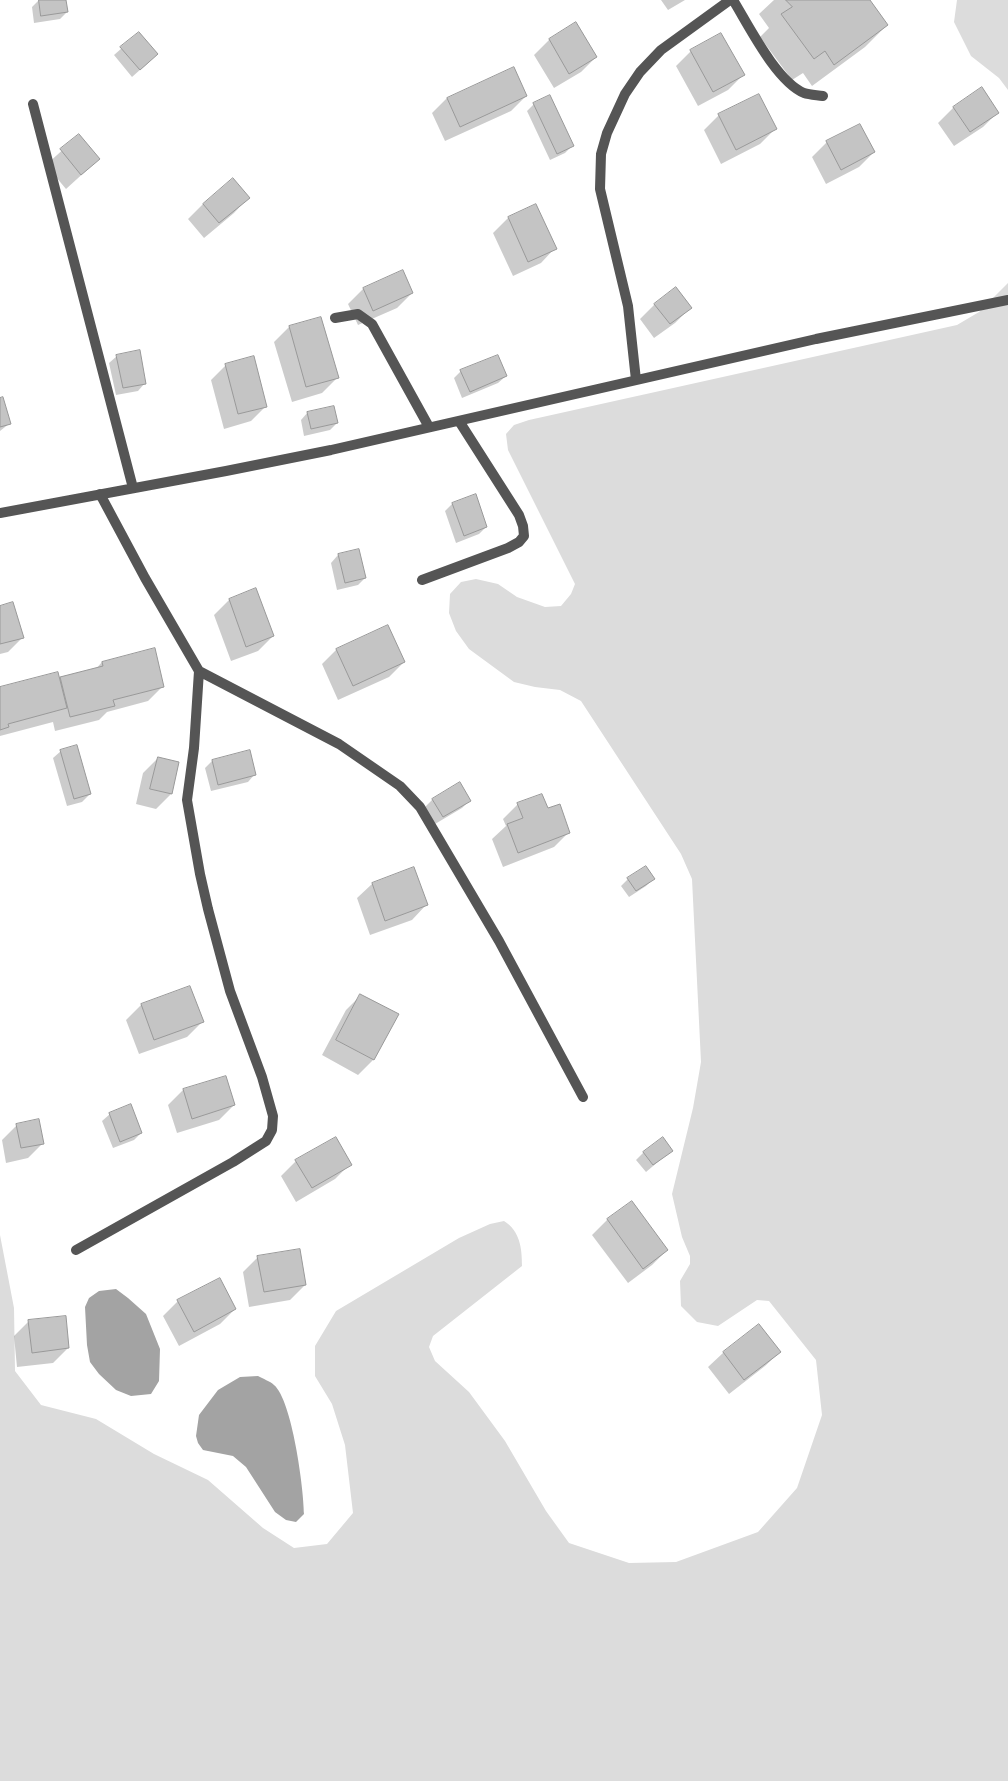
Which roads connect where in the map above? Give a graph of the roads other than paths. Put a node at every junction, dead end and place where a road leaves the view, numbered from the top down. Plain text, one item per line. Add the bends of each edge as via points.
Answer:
1 (732, 0) edge
2 (823, 96) dead end
3 (33, 104) dead end
4 (1008, 300) edge
5 (335, 318) dead end
6 (636, 380) junction
7 (459, 421) junction
8 (430, 427) junction
9 (133, 488) junction
10 (100, 494) junction
11 (0, 513) edge
12 (422, 580) dead end
13 (199, 671) junction
14 (583, 1097) dead end
15 (76, 1250) dead end

1 - 2 street via 766,55 788,83 805,93
1 - 6 street via 661,50 640,72 622,100 607,133 601,154 600,189 628,306
3 - 9 street
4 - 6 street via 816,339
5 - 8 street via 358,314 372,324
6 - 7 street
7 - 8 street
7 - 12 street via 519,515 524,526 524,536 508,548
8 - 9 street via 301,456
9 - 10 street
10 - 11 street
10 - 13 street
13 - 14 street via 339,744 400,786 420,807 499,941
13 - 15 street via 194,748 187,800 208,909 230,991 262,1077 273,1116 272,1130 266,1141 233,1162

